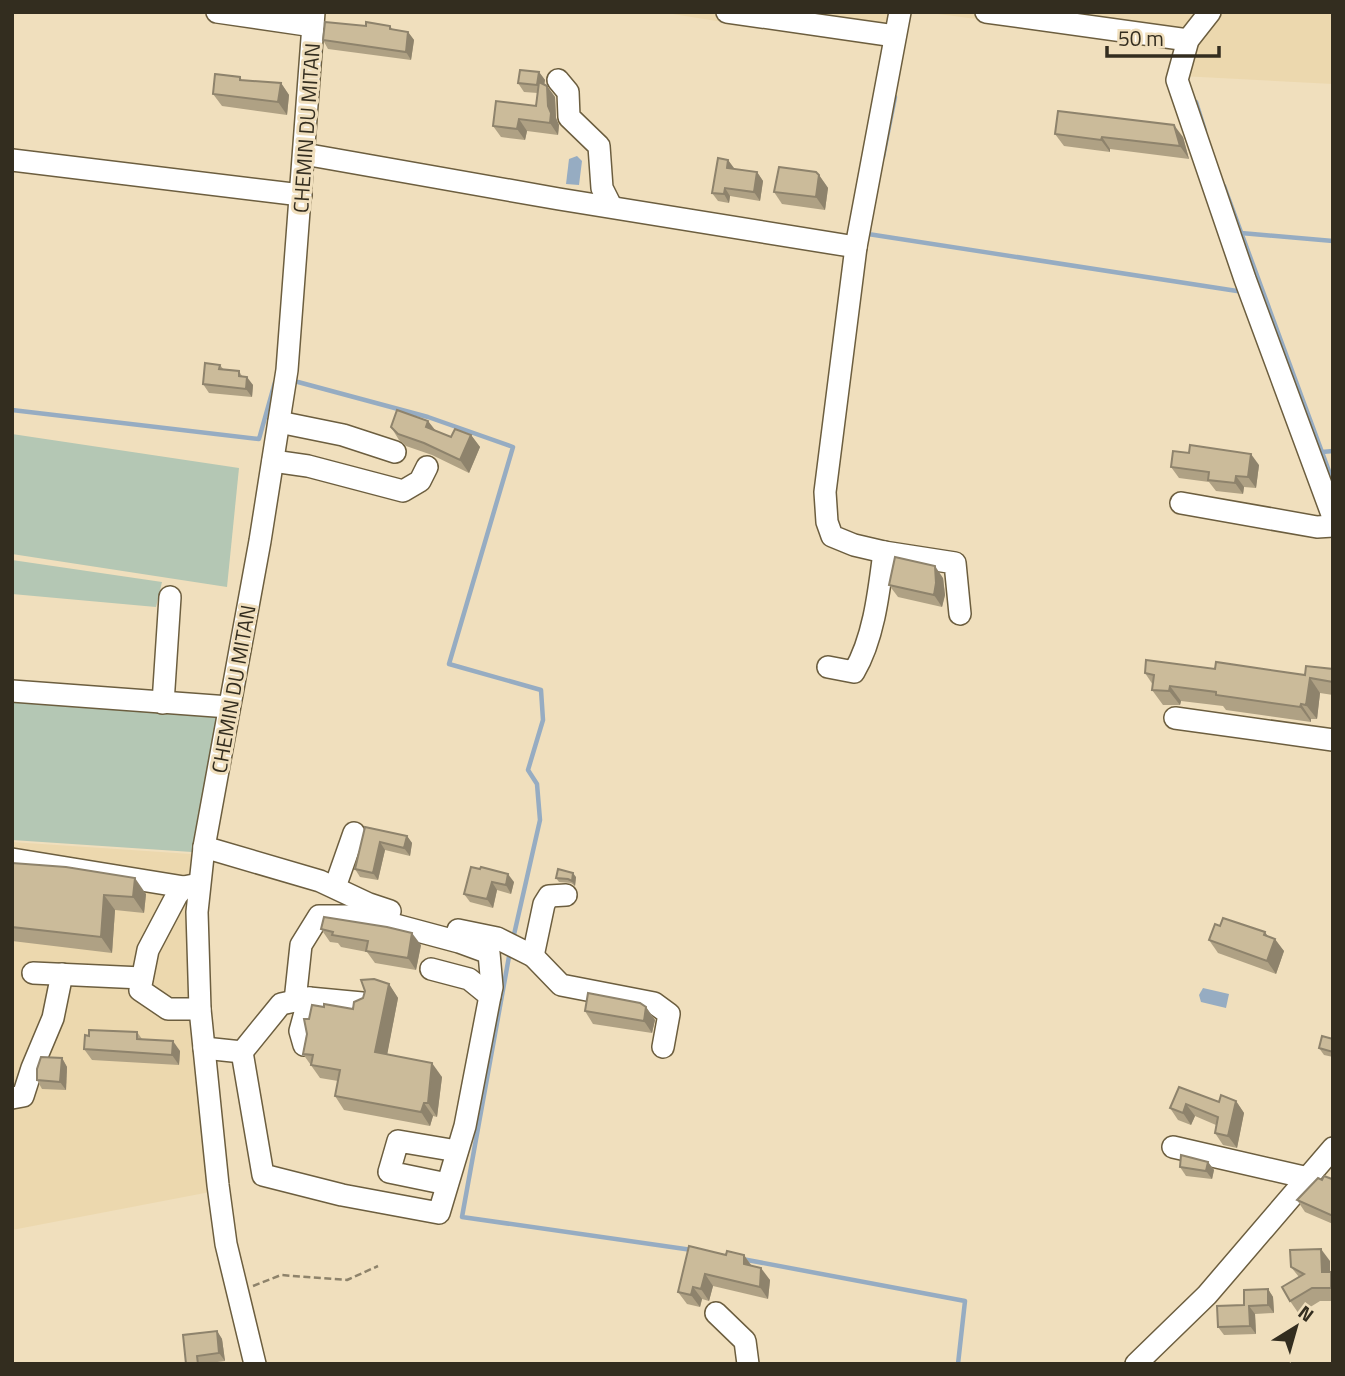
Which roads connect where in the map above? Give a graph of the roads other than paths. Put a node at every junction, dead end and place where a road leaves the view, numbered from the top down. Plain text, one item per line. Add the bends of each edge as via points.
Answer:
1 (218, 12) edge
2 (727, 12) edge
3 (900, 12) edge
4 (986, 12) edge
5 (1210, 12) edge
6 (314, 19) edge
7 (895, 36) junction
8 (1188, 40) junction
9 (558, 80) dead end
10 (304, 153) junction
11 (12, 160) edge
12 (301, 195) junction
13 (611, 206) junction
14 (856, 247) junction
15 (279, 422) junction
16 (396, 452) dead end
17 (273, 461) junction
18 (427, 467) dead end
19 (1181, 503) dead end
20 (1333, 517) edge
21 (1333, 526) edge
22 (884, 552) junction
23 (170, 597) dead end
24 (960, 614) dead end
25 (828, 667) dead end
26 (12, 691) edge
27 (163, 702) junction
28 (229, 707) junction
29 (1175, 718) dead end
30 (1333, 740) edge
31 (354, 833) dead end
32 (204, 847) junction
33 (12, 859) edge
34 (191, 885) junction
35 (335, 887) junction
36 (566, 895) dead end
37 (533, 956) junction
38 (432, 969) dead end
39 (33, 973) dead end
40 (62, 974) junction
41 (142, 978) junction
42 (490, 996) junction
43 (302, 999) junction
44 (362, 1003) edge
45 (200, 1009) junction
46 (304, 1045) edge
47 (204, 1048) junction
48 (663, 1048) dead end
49 (242, 1052) junction
50 (12, 1098) edge
51 (1173, 1147) dead end
52 (1333, 1149) edge
53 (457, 1151) junction
54 (1308, 1178) junction
55 (447, 1184) junction
56 (716, 1313) dead end
57 (255, 1364) edge
58 (748, 1364) edge
59 (1136, 1364) edge

1 - 6 street
2 - 7 street
3 - 7 street
4 - 8 street
5 - 8 street
6 - 10 street, CHEMIN DU MITAN
7 - 14 street
8 - 20 street via 1177,80
9 - 13 street via 568,92 569,117 599,146 602,188
10 - 12 street, CHEMIN DU MITAN
10 - 13 street
11 - 12 street
12 - 15 street, CHEMIN DU MITAN
13 - 14 street
14 - 22 street via 825,492 827,522 832,536
15 - 16 street
15 - 17 street, CHEMIN DU MITAN
17 - 18 street via 403,491 420,481
17 - 28 street, CHEMIN DU MITAN
19 - 21 street
22 - 24 street via 955,563
22 - 25 street via 864,655 854,671
23 - 27 street
26 - 27 street
27 - 28 street
28 - 32 street, CHEMIN DU MITAN
29 - 30 street
31 - 35 street
32 - 34 street, CHEMIN DU MITAN
32 - 35 street
33 - 34 street
34 - 41 street via 148,950
34 - 45 street, CHEMIN DU MITAN
35 - 37 street via 369,904 444,928 474,926
36 - 37 street via 549,896 544,904
37 - 48 street via 561,985 654,1003 670,1014
38 - 42 street via 468,979
39 - 40 street
40 - 41 street
40 - 50 street via 53,1018 23,1096
41 - 45 street via 140,990 168,1009
42 - 43 street via 489,953 362,916 319,916 301,945
42 - 53 street
43 - 44 street
43 - 46 street
43 - 49 street via 281,1004
45 - 47 street, CHEMIN DU MITAN
47 - 49 street
47 - 57 street, CHEMIN DU MITAN via 218,1185
49 - 55 street via 263,1175 439,1213
51 - 54 street
52 - 54 street
53 - 55 street
53 - 55 street via 398,1141 389,1172
54 - 59 street via 1207,1295
56 - 58 street via 745,1341

